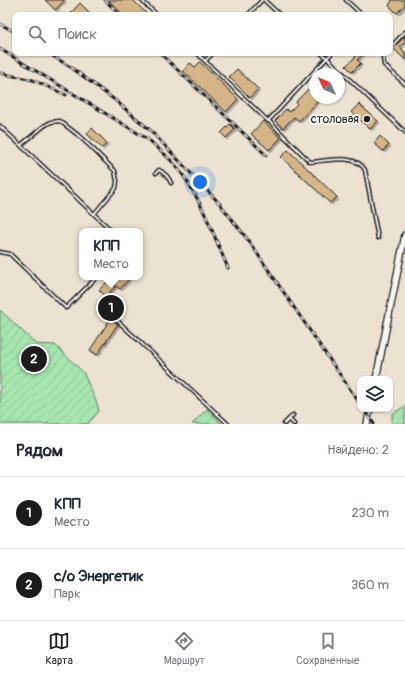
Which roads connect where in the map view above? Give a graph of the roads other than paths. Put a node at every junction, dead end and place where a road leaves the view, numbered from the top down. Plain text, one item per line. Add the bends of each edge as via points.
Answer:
1 (141, 0) edge
2 (263, 0) edge
3 (346, 0) edge
4 (154, 12) edge
5 (251, 12) edge
6 (277, 12) edge
7 (359, 12) edge
8 (405, 32) edge
9 (393, 45) edge
10 (200, 56) edge
11 (210, 56) edge
12 (325, 56) edge
13 (384, 56) edge
14 (327, 58) junction
15 (206, 61) junction
16 (405, 84) edge
17 (268, 121) junction
18 (0, 126) edge
19 (405, 132) edge
20 (21, 146) junction
21 (156, 173) dead end
22 (171, 182) dead end
23 (94, 214) junction
24 (109, 228) edge
25 (405, 235) edge
26 (378, 238) dead end
27 (0, 252) edge
28 (94, 280) edge
29 (108, 312) dead end
30 (377, 376) edge
31 (369, 412) edge
32 (293, 415) dead end
33 (289, 419) junction
34 (228, 424) edge
35 (284, 424) edge
36 (294, 424) edge
37 (367, 424) edge

1 - 4 lane
2 - 5 lane
2 - 6 lane
3 - 7 lane
8 - 9 lane
10 - 15 lane
11 - 15 lane
12 - 14 lane
13 - 16 lane via 384,65
14 - 17 lane
14 - 19 lane
15 - 17 lane
17 - 26 lane via 310,162 348,159 359,162 365,170
18 - 20 lane
20 - 23 lane
20 - 23 lane via 51,122 60,122 88,144 115,171 117,181 116,188
21 - 22 lane via 159,170 163,172
23 - 24 lane
25 - 30 street
27 - 28 lane via 10,254 66,308
29 - 34 lane
31 - 37 street
32 - 33 lane
33 - 35 lane
33 - 36 lane

